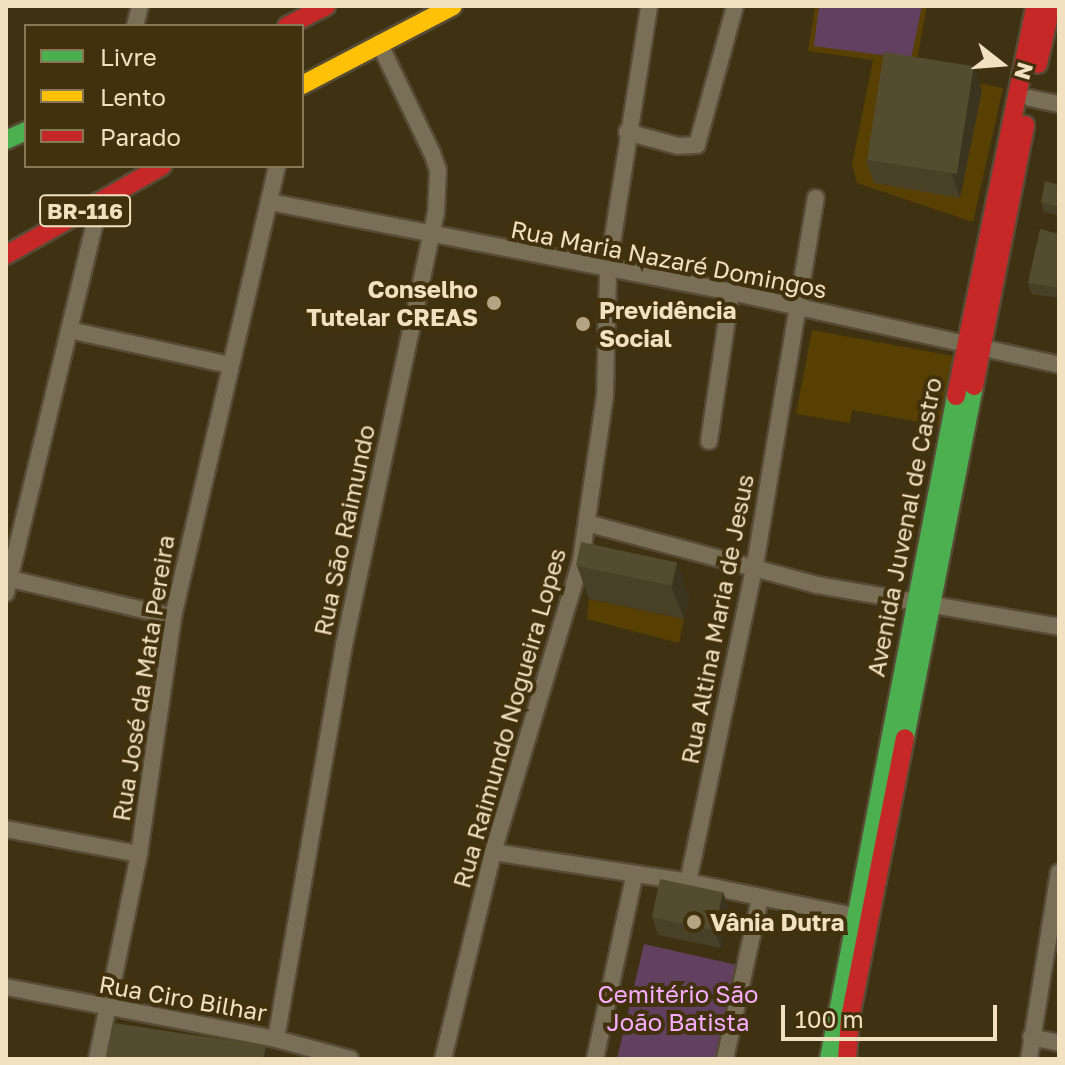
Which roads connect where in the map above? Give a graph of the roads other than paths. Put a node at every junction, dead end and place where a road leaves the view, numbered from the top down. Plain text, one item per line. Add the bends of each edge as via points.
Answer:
1 (326, 6) edge
2 (453, 6) edge
3 (649, 6) edge
4 (735, 6) edge
5 (1035, 6) edge
6 (1051, 6) edge
7 (290, 24) edge
8 (379, 43) junction
9 (304, 84) edge
10 (1030, 98) junction
11 (1059, 104) edge
12 (627, 132) junction
13 (159, 168) edge
14 (277, 168) edge
15 (816, 198) dead end
16 (100, 202) junction
17 (269, 202) junction
18 (431, 234) junction
19 (6, 255) edge
20 (608, 269) junction
21 (731, 292) junction
22 (796, 307) junction
23 (69, 330) junction
24 (964, 347) junction
25 (983, 352) junction
26 (229, 365) junction
27 (1059, 365) edge
28 (709, 441) dead end
29 (587, 523) junction
30 (755, 565) junction
31 (7, 583) edge
32 (913, 605) junction
33 (932, 607) junction
34 (173, 617) junction
35 (1059, 627) edge
36 (6, 829) edge
37 (493, 852) junction
38 (139, 854) junction
39 (1059, 872) edge
40 (634, 877) junction
41 (688, 882) junction
42 (760, 899) junction
43 (854, 916) junction
44 (6, 987) edge
45 (107, 1011) junction
46 (1031, 1037) junction
47 (276, 1039) junction
48 (1059, 1043) edge
49 (97, 1059) edge
50 (350, 1059) edge
51 (443, 1059) edge
52 (595, 1059) edge
53 (725, 1059) edge
54 (829, 1059) edge
55 (847, 1059) edge
56 (1029, 1059) edge

1 - 7 main road
2 - 8 main road
3 - 12 street, Rua Raimundo Nogueira Lopes
4 - 12 street via 697,145 678,146
5 - 24 main road, Avenida Juvenal de Castro
6 - 10 main road, Avenida Juvenal de Castro
8 - 9 main road
8 - 18 street, Rua São Raimundo via 420,120 438,170
10 - 11 street
10 - 25 main road, Avenida Juvenal de Castro
12 - 20 street, Rua Raimundo Nogueira Lopes
13 - 16 main road, BR-116
14 - 17 street, Rua José da Mata Pereira
15 - 22 street, Rua Altina Maria de Jesus
16 - 19 main road, BR-116
16 - 23 street
17 - 18 street, Rua Maria Nazaré Domingos
17 - 26 street, Rua José da Mata Pereira
18 - 20 street, Rua Maria Nazaré Domingos
18 - 47 street, Rua São Raimundo via 344,645
20 - 21 street, Rua Maria Nazaré Domingos
20 - 29 street, Rua Raimundo Nogueira Lopes via 605,396
21 - 22 street, Rua Maria Nazaré Domingos
21 - 28 street
22 - 24 street, Rua Maria Nazaré Domingos
22 - 30 street, Rua Altina Maria de Jesus
23 - 26 street
23 - 31 street
24 - 25 street, Rua Maria Nazaré Domingos
24 - 32 main road, Avenida Juvenal de Castro
25 - 27 street, Rua Maria Nazaré Domingos
25 - 33 main road, Avenida Juvenal de Castro
26 - 34 street, Rua José da Mata Pereira
29 - 30 street
29 - 37 street, Rua Raimundo Nogueira Lopes via 577,577
30 - 32 street via 817,585
30 - 41 street, Rua Altina Maria de Jesus
31 - 34 street
32 - 33 street
32 - 43 main road, Avenida Juvenal de Castro
33 - 35 street
33 - 55 main road, Avenida Juvenal de Castro via 850,1018
34 - 38 street, Rua José da Mata Pereira
36 - 38 street
37 - 40 street
37 - 51 street, Rua Raimundo Nogueira Lopes
38 - 45 street, Rua José da Mata Pereira
39 - 46 street
40 - 41 street
40 - 52 street
41 - 42 street
42 - 43 street
42 - 53 street
43 - 54 main road, Avenida Juvenal de Castro
44 - 45 street, Rua Ciro Bilhar
45 - 47 street, Rua Ciro Bilhar
45 - 49 street, Rua José da Mata Pereira
46 - 48 street
46 - 56 street
47 - 50 street, Rua Ciro Bilhar

